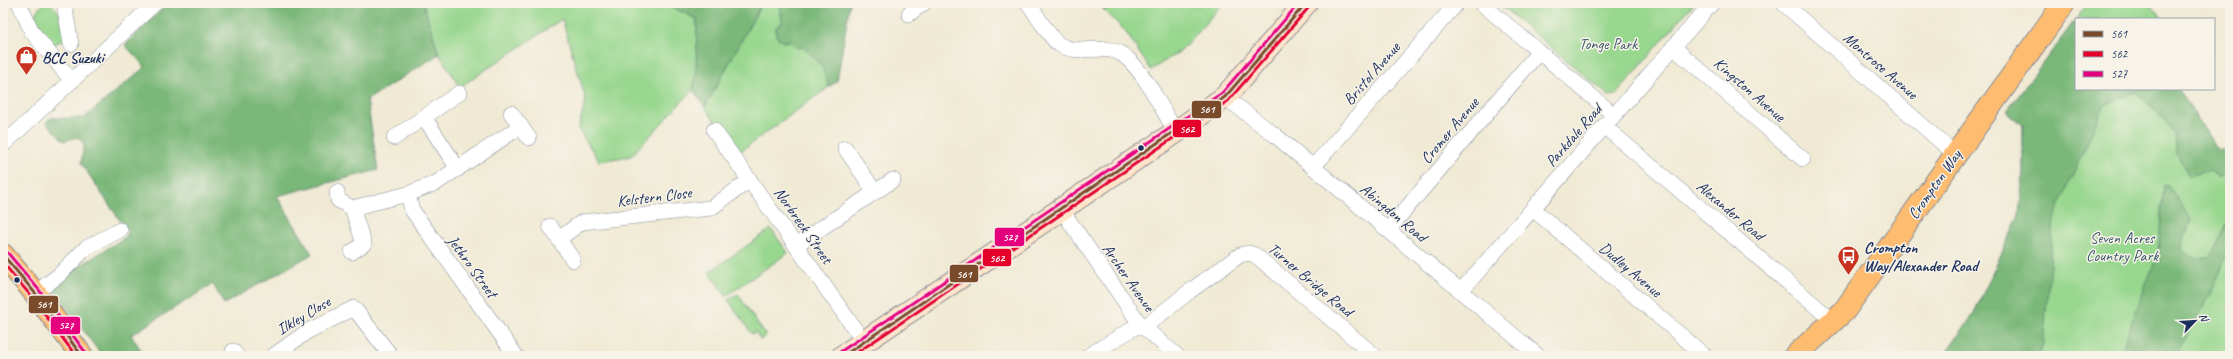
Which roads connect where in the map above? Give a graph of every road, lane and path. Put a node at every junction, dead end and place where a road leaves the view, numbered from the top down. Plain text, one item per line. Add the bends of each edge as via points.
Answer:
1 (64, 3) edge
2 (155, 3) edge
3 (924, 3) edge
4 (1028, 3) edge
5 (1306, 3) edge
6 (1456, 3) edge
7 (1481, 3) edge
8 (1712, 3) edge
9 (1783, 3) edge
10 (2064, 3) edge
11 (24, 5) edge
12 (909, 14) dead end
13 (71, 44) dead end
14 (1673, 47) junction
15 (1538, 53) junction
16 (72, 81) junction
17 (459, 93) dead end
18 (1225, 97) junction
19 (511, 113) dead end
20 (424, 118) junction
21 (1609, 121) junction
22 (521, 126) junction
23 (714, 130) dead end
24 (1176, 132) junction
25 (394, 138) dead end
26 (529, 138) dead end
27 (3, 145) edge
28 (845, 148) dead end
29 (1956, 154) junction
30 (1803, 159) dead end
31 (1313, 167) junction
32 (458, 169) junction
33 (750, 180) junction
34 (893, 180) dead end
35 (337, 192) dead end
36 (875, 192) junction
37 (408, 194) junction
38 (352, 208) junction
39 (1061, 209) junction
40 (1533, 209) junction
41 (550, 226) dead end
42 (120, 230) dead end
43 (1388, 230) junction
44 (559, 239) junction
45 (796, 245) junction
46 (352, 252) dead end
47 (3, 255) edge
48 (573, 260) dead end
49 (1461, 291) junction
50 (35, 293) junction
51 (1834, 321) junction
52 (1141, 326) junction
53 (864, 342) junction
54 (82, 356) edge
55 (273, 356) edge
56 (390, 356) edge
57 (516, 356) edge
58 (843, 356) edge
59 (1088, 356) edge
60 (1177, 356) edge
61 (1375, 356) edge
62 (1538, 356) edge
63 (1705, 356) edge
64 (1795, 356) edge

1 - 13 street
2 - 16 street
3 - 12 street
4 - 24 street via 1056,42 1067,48 1108,49 1127,58 1144,80
5 - 18 main road
6 - 31 street, Bristol Avenue
7 - 15 street, Alexander Road
8 - 14 street, Parkdale Road
9 - 29 street, Montrose Avenue
10 - 29 main road, Crompton Way
11 - 16 street via 32,32
14 - 21 street, Parkdale Road
14 - 30 street, Kingston Avenue
15 - 21 street, Alexander Road
15 - 43 street, Cromer Avenue
16 - 27 street
17 - 20 street
18 - 24 main road
18 - 31 street, Abingdon Road
19 - 22 street
20 - 25 street
20 - 32 street
21 - 40 street, Parkdale Road
21 - 51 street, Alexander Road
22 - 26 street
22 - 32 street
23 - 33 street, Norbreck Street
24 - 39 main road
28 - 36 street
29 - 51 main road, Crompton Way via 1849,305
31 - 43 street, Abingdon Road
32 - 37 street via 436,183
33 - 44 street, Kelstern Close via 711,208 582,222
33 - 45 street, Norbreck Street
34 - 36 street
35 - 38 street via 338,200
36 - 45 street
37 - 38 street
37 - 57 street, Jethro Street via 412,210
38 - 46 street via 364,244
39 - 52 street, Archer Avenue
39 - 53 main road
40 - 49 street, Parkdale Road
40 - 63 street, Dudley Avenue
41 - 44 street
42 - 50 street via 81,252 58,276
43 - 49 street, Abingdon Road
44 - 48 street
45 - 53 street, Norbreck Street
47 - 50 main road
49 - 62 street, Abingdon Road
50 - 54 main road
51 - 64 main road, Crompton Way
52 - 59 street
52 - 60 street, Archer Avenue
52 - 61 street, Turner Bridge Road via 1240,255 1248,253 1255,255
53 - 58 main road
55 - 56 street, Ilkley Close via 308,331 354,308

